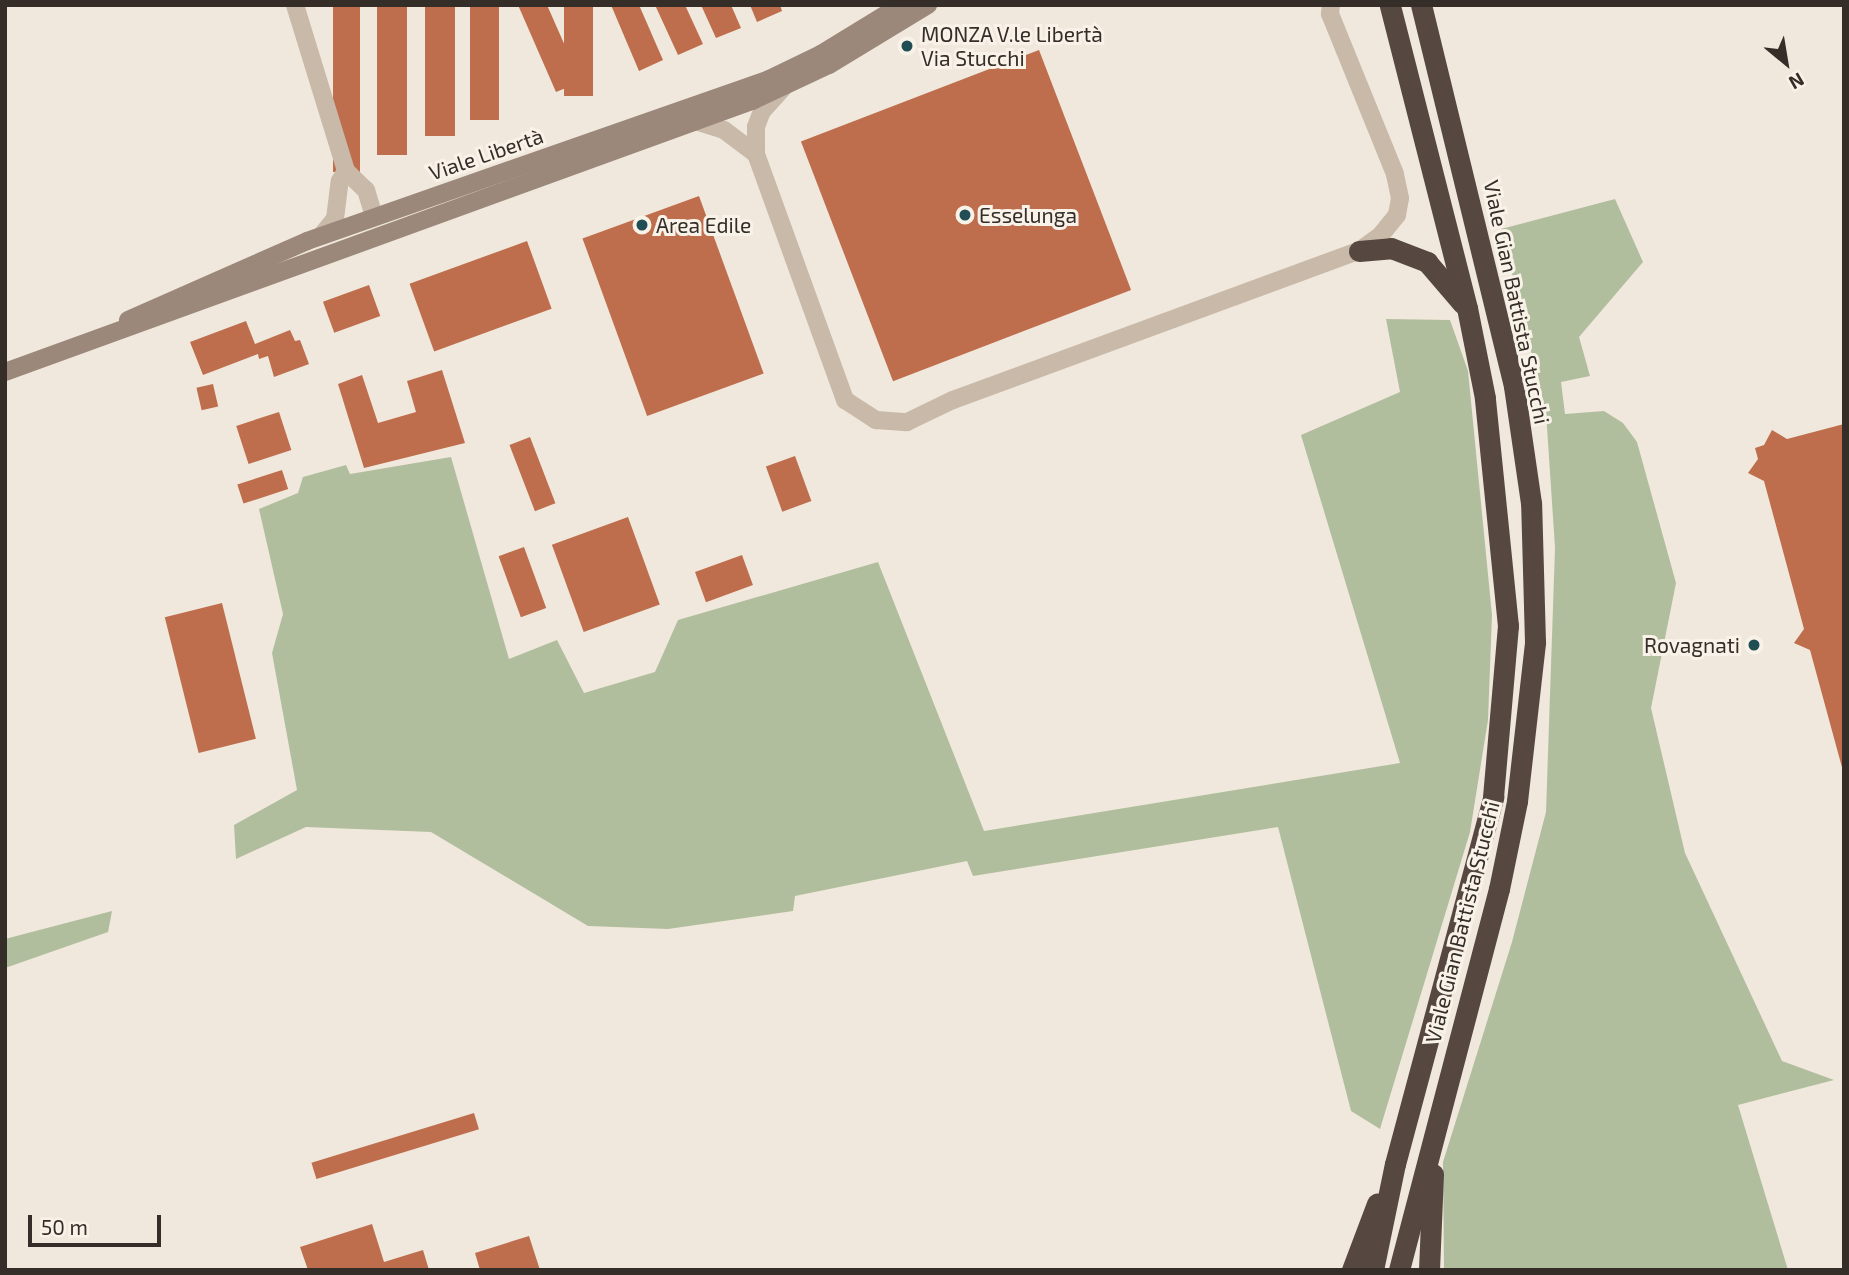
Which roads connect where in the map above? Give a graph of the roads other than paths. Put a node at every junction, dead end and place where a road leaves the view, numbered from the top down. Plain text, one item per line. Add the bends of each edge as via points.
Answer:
1 (295, 5) edge
2 (901, 5) edge
3 (928, 5) edge
4 (1331, 5) edge
5 (1390, 5) edge
6 (1421, 5) edge
7 (785, 87) junction
8 (695, 121) junction
9 (756, 155) junction
10 (346, 171) junction
11 (374, 217) junction
12 (321, 236) junction
13 (1359, 251) junction
14 (1467, 308) junction
15 (83, 343) junction
16 (5, 372) edge
17 (1436, 1130) junction
18 (1395, 1164) junction
19 (1352, 1270) edge
20 (1373, 1270) edge
21 (1399, 1270) edge
22 (1429, 1270) edge

1 - 10 street
2 - 11 main road, Viale Libertà via 821,54 769,79
3 - 7 main road, Viale Libertà via 862,47
4 - 13 street via 1330,14 1400,198 1397,215
5 - 14 highway, Viale Gian Battista Stucchi
6 - 17 highway, Viale Gian Battista Stucchi via 1514,386 1531,503 1535,571 1535,642 1517,801 1499,889
7 - 8 main road, Viale Libertà
7 - 9 street via 762,111
8 - 9 street via 724,130
8 - 15 main road, Viale Libertà
9 - 13 street via 845,400 876,420 907,422 953,400
10 - 11 street via 366,190
10 - 12 street via 340,181 335,219
11 - 12 main road, Viale Libertà
12 - 15 main road, Viale Libertà via 204,284
13 - 14 highway via 1391,248 1427,262
14 - 18 highway, Viale Gian Battista Stucchi via 1485,398 1501,527 1507,626 1503,705 1490,809
15 - 16 main road
17 - 21 highway, Viale Gian Battista Stucchi
17 - 22 highway
18 - 19 highway
18 - 20 highway, Viale Gian Battista Stucchi

